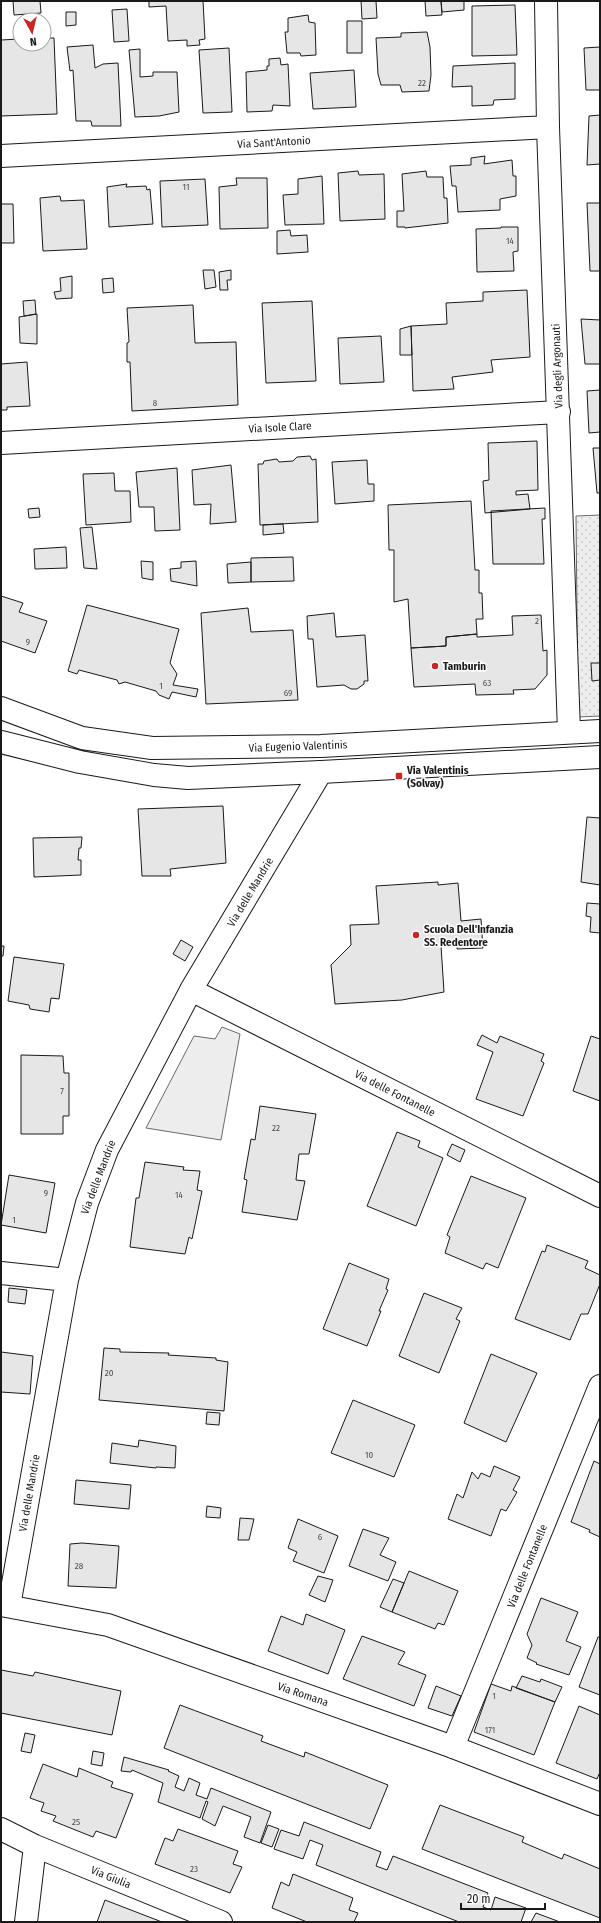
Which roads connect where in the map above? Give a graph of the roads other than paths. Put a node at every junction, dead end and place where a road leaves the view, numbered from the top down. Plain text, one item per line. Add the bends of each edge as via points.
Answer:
1 (546, 1) edge
2 (548, 127) junction
3 (1, 156) edge
4 (558, 412) junction
5 (1, 443) edge
6 (1, 708) edge
7 (600, 731) edge
8 (569, 732) junction
9 (1, 742) edge
10 (600, 757) edge
11 (321, 772) junction
12 (190, 990) junction
13 (600, 1196) edge
14 (1, 1273) edge
15 (67, 1280) junction
16 (600, 1386) edge
17 (5, 1605) edge
18 (454, 1747) junction
19 (600, 1804) edge
20 (1, 1829) edge
21 (34, 1846) junction
22 (26, 1922) edge
23 (221, 1922) edge

1 - 2 street, Via degli Argonauti
2 - 3 street, Via Sant'Antonio
2 - 4 street, Via degli Argonauti
4 - 5 street, Via Isole Clare
4 - 8 street, Via degli Argonauti
6 - 8 street, Via Eugenio Valentinis via 82,738 152,748 321,746
7 - 8 street, Via Eugenio Valentinis
9 - 11 street via 80,762 154,775 188,778
10 - 11 street
11 - 12 street, Via delle Mandrie
12 - 13 street, Via delle Fontanelle
12 - 15 street, Via delle Mandrie via 106,1150 87,1203
14 - 15 street
15 - 17 street, Via delle Mandrie
16 - 18 street, Via delle Fontanelle
17 - 18 street, Via Romana via 108,1625
18 - 19 street, Via Romana
20 - 21 street, Via Giulia
21 - 22 street
21 - 23 street, Via Giulia

